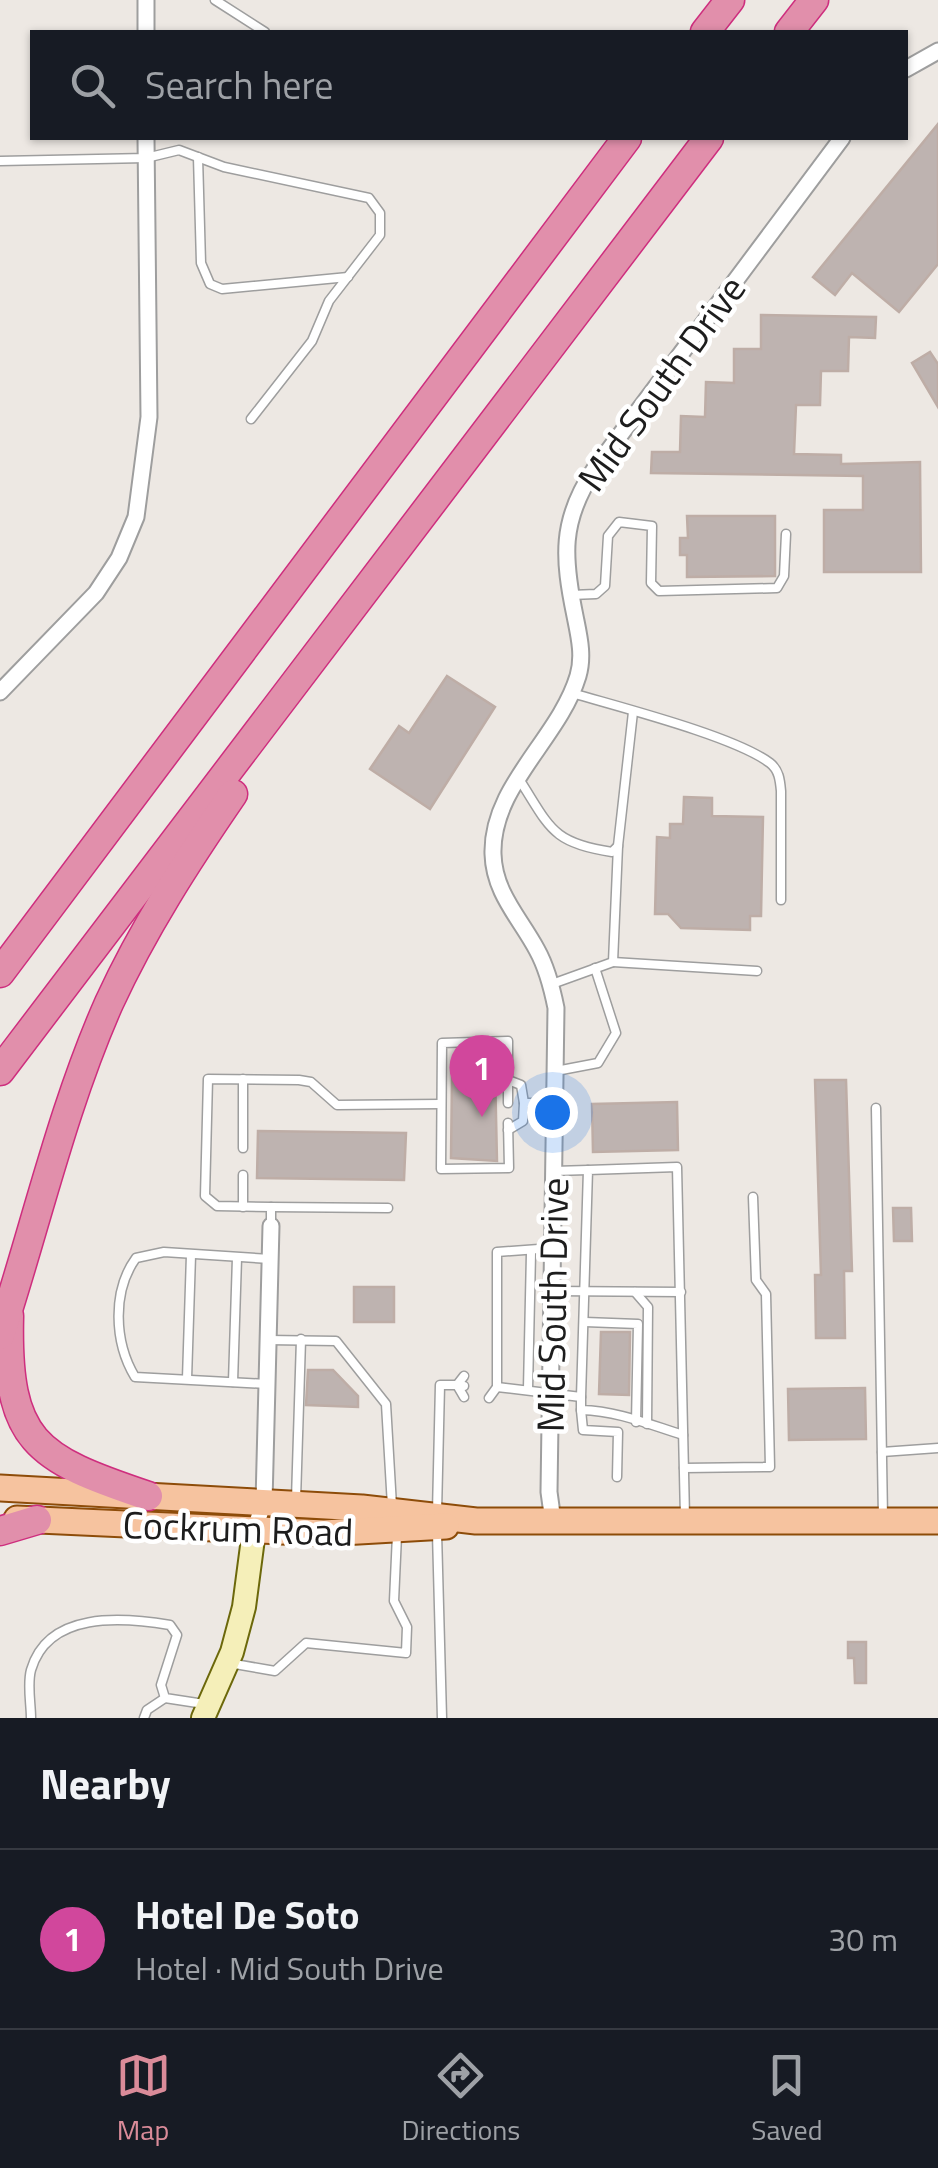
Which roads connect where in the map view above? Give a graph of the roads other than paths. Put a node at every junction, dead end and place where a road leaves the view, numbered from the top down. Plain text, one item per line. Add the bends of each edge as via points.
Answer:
1 (146, 0) edge
2 (215, 0) edge
3 (814, 0) edge
4 (146, 30) edge
5 (262, 30) edge
6 (791, 30) edge
7 (938, 51) edge
8 (908, 69) edge
9 (146, 140) edge
10 (626, 140) edge
11 (707, 140) edge
12 (841, 140) edge
13 (198, 157) junction
14 (146, 158) junction
15 (0, 161) edge
16 (348, 277) junction
17 (251, 419) dead end
18 (786, 534) dead end
19 (571, 595) junction
20 (359, 600) junction
21 (0, 692) edge
22 (572, 692) junction
23 (632, 712) junction
24 (519, 779) junction
25 (106, 834) junction
26 (618, 846) junction
27 (781, 900) dead end
28 (0, 943) edge
29 (613, 962) junction
30 (596, 968) junction
31 (757, 971) dead end
32 (0, 973) edge
33 (551, 984) junction
34 (556, 1071) junction
35 (0, 1072) edge
36 (243, 1079) junction
37 (508, 1080) junction
38 (556, 1102) junction
39 (508, 1103) dead end
40 (524, 1103) junction
41 (442, 1104) junction
42 (876, 1108) dead end
43 (243, 1148) dead end
44 (588, 1170) junction
45 (554, 1171) junction
46 (243, 1175) dead end
47 (754, 1197) dead end
48 (242, 1207) junction
49 (271, 1207) junction
50 (388, 1208) dead end
51 (271, 1226) joint
52 (552, 1248) junction
53 (530, 1253) junction
54 (191, 1255) junction
55 (237, 1258) junction
56 (270, 1259) junction
57 (552, 1291) junction
58 (586, 1292) junction
59 (635, 1292) junction
60 (681, 1292) junction
61 (10, 1305) junction
62 (585, 1322) junction
63 (0, 1335) edge
64 (268, 1340) junction
65 (301, 1340) junction
66 (187, 1380) junction
67 (233, 1382) junction
68 (492, 1383) junction
69 (267, 1384) junction
70 (528, 1388) junction
71 (550, 1396) junction
72 (464, 1397) dead end
73 (581, 1397) junction
74 (490, 1398) dead end
75 (581, 1410) junction
76 (618, 1411) junction
77 (636, 1422) junction
78 (647, 1424) junction
79 (618, 1432) junction
80 (683, 1435) junction
81 (938, 1448) edge
82 (882, 1452) junction
83 (684, 1468) junction
84 (618, 1477) dead end
85 (0, 1488) edge
86 (148, 1496) junction
87 (264, 1502) junction
88 (296, 1504) junction
89 (0, 1519) edge
90 (37, 1520) junction
91 (394, 1521) junction
92 (553, 1521) junction
93 (685, 1521) junction
94 (883, 1521) junction
95 (437, 1522) junction
96 (938, 1522) edge
97 (0, 1531) edge
98 (254, 1531) junction
99 (228, 1662) junction
100 (164, 1698) junction
101 (206, 1712) edge
102 (31, 1718) edge
103 (144, 1718) edge
104 (442, 1718) edge

1 - 4 street
2 - 5 lane
3 - 6 highway
7 - 8 street
9 - 14 street
10 - 25 highway
11 - 20 highway
12 - 19 street, Mid South Drive via 579,492 566,538
13 - 14 lane via 180,150
13 - 16 lane via 202,263 210,284 222,289
13 - 16 lane via 368,198 380,214 380,235
14 - 15 lane
14 - 21 street via 149,417 136,517 96,593
16 - 17 lane via 312,341
18 - 19 lane via 777,588 659,590 652,583 652,526 620,522 608,536 605,586 596,594
19 - 22 street, Mid South Drive via 581,659
20 - 35 highway
20 - 61 highway via 190,857 127,966 76,1091
22 - 23 lane
22 - 24 street, Mid South Drive
23 - 26 lane
23 - 27 lane via 771,764 780,775
24 - 26 lane via 555,835 581,847 612,852
24 - 33 street, Mid South Drive via 498,818 493,860 500,891
25 - 28 highway
25 - 32 highway
26 - 29 lane
29 - 30 lane
29 - 31 lane
30 - 33 lane
30 - 34 lane via 616,1033 598,1063
33 - 34 street, Mid South Drive
34 - 38 street, Mid South Drive
36 - 41 lane via 311,1082 337,1104
36 - 43 lane
36 - 48 lane via 208,1079 205,1186 210,1204
37 - 39 lane
37 - 40 lane via 521,1086
37 - 41 lane via 508,1041 442,1042
38 - 40 lane
38 - 45 street, Mid South Drive
40 - 41 lane via 523,1121 508,1126 509,1168 441,1168
42 - 82 lane
44 - 45 lane
44 - 58 lane
44 - 60 lane via 677,1168
45 - 52 street, Mid South Drive
46 - 48 lane
47 - 83 lane via 756,1280 766,1294 770,1467
48 - 49 lane
49 - 50 lane
49 - 51 lane
51 - 56 street
52 - 53 lane
52 - 57 street, Mid South Drive
53 - 68 lane via 496,1252
53 - 70 lane
54 - 55 lane
54 - 66 lane
54 - 66 lane via 136,1258 121,1278 120,1352 135,1377
55 - 56 lane
55 - 67 lane
56 - 64 street
57 - 58 lane
57 - 71 street, Mid South Drive
58 - 59 lane
58 - 62 lane
59 - 60 lane
59 - 78 lane via 648,1307
60 - 80 lane
61 - 63 highway
61 - 86 highway via 8,1370 24,1428 72,1469
62 - 73 lane
62 - 77 lane via 638,1324
64 - 65 lane
64 - 69 street
65 - 88 lane
65 - 91 lane via 336,1342 386,1404
66 - 67 lane
67 - 69 lane
68 - 70 lane
68 - 74 lane
69 - 87 street
70 - 71 lane
71 - 73 lane
71 - 92 street, Mid South Drive
72 - 95 lane via 462,1382 440,1385
73 - 75 lane
75 - 76 lane
75 - 79 lane via 582,1430
76 - 77 lane
76 - 79 lane
77 - 78 lane
78 - 80 lane
79 - 84 lane
80 - 83 lane
81 - 82 lane
82 - 94 lane
83 - 93 lane
85 - 86 main road, Cockrum Road
86 - 87 main road, Cockrum Road
87 - 88 main road, Cockrum Road
87 - 98 street
88 - 91 main road, Cockrum Road
89 - 90 main road, Cockrum Road
90 - 97 highway
90 - 98 main road, Cockrum Road
91 - 95 main road, Cockrum Road
91 - 98 main road, Cockrum Road
91 - 99 lane via 394,1602 407,1627 406,1653 306,1643 275,1671
92 - 93 main road, Cockrum Road
92 - 95 main road, Cockrum Road
93 - 94 main road, Cockrum Road
94 - 96 main road, Cockrum Road
95 - 104 lane
98 - 99 street
99 - 101 street
100 - 101 lane
100 - 102 lane via 161,1685 178,1635 170,1625 83,1621 61,1630 31,1670
100 - 103 lane

